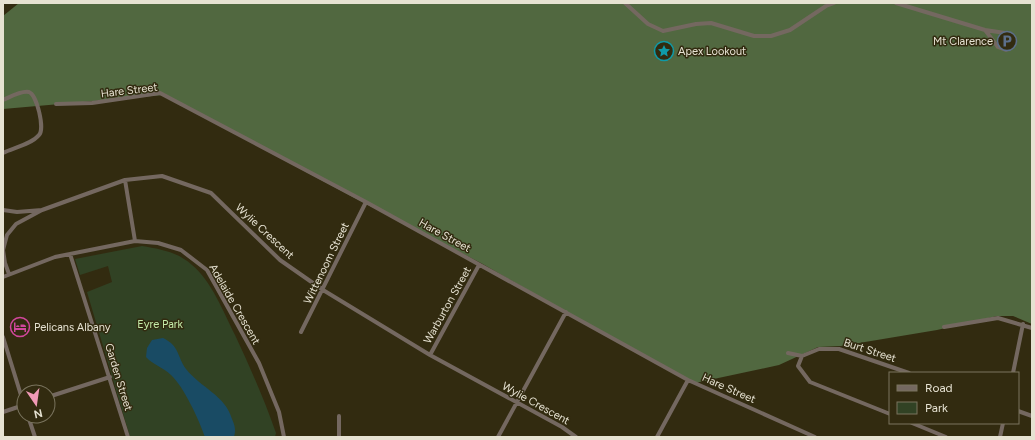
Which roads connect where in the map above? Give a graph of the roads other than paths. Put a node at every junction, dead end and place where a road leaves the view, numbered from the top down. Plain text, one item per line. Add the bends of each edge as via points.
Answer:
1 (625, 3) edge
2 (834, 3) edge
3 (896, 3) edge
4 (985, 30) junction
5 (3, 100) edge
6 (56, 104) dead end
7 (3, 153) edge
8 (125, 180) junction
9 (366, 202) junction
10 (3, 210) edge
11 (42, 210) junction
12 (135, 241) junction
13 (70, 254) junction
14 (479, 265) junction
15 (9, 274) junction
16 (3, 277) edge
17 (322, 290) junction
18 (566, 312) junction
19 (1023, 324) junction
20 (944, 327) dead end
21 (1032, 328) edge
22 (301, 332) dead end
23 (3, 337) edge
24 (788, 353) dead end
25 (430, 355) junction
26 (802, 356) junction
27 (906, 372) edge
28 (1013, 372) edge
29 (110, 378) junction
30 (688, 380) junction
31 (18, 384) edge
32 (56, 395) edge
33 (516, 403) junction
34 (16, 408) edge
35 (1019, 411) edge
36 (3, 412) edge
37 (889, 414) edge
38 (339, 416) dead end
39 (1032, 416) edge
40 (31, 424) edge
41 (914, 424) edge
42 (1003, 424) edge
43 (805, 435) edge
44 (35, 437) edge
45 (128, 437) edge
46 (284, 437) edge
47 (339, 437) edge
48 (498, 437) edge
49 (576, 437) edge
50 (657, 437) edge
51 (815, 437) edge
52 (946, 437) edge
53 (1000, 437) edge

1 - 2 street via 648,24 662,31 696,24 711,24 762,37 781,34
3 - 4 street
4 - 4 street via 1008,35 1014,40 1011,48 1002,50
5 - 7 street via 26,92 31,93 38,109 41,131 39,136
6 - 9 street, Hare Street via 92,103 160,93
8 - 11 street, Wylie Crescent
8 - 12 street
8 - 17 street, Wylie Crescent via 162,176 211,193 280,260
9 - 14 street, Hare Street
9 - 17 street, Wittenoom Street
10 - 11 street
11 - 15 street, Wylie Crescent via 16,224 6,235 3,250
12 - 13 street, Adelaide Crescent
12 - 46 street, Adelaide Crescent via 170,245 195,259 207,270 259,363 279,412
13 - 15 street, Adelaide Crescent via 40,261
13 - 29 street, Garden Street
14 - 18 street, Hare Street
14 - 25 street, Warburton Street
15 - 16 street, Adelaide Crescent
17 - 22 street, Wittenoom Street
17 - 25 street, Wylie Crescent
18 - 30 street, Hare Street
18 - 33 street
19 - 20 street via 998,318
19 - 21 street
19 - 28 street
23 - 31 street
24 - 26 street
25 - 33 street, Wylie Crescent
26 - 27 street, Burt Street via 819,349 839,348
26 - 37 street via 798,366 810,382
29 - 32 street
29 - 45 street, Garden Street
30 - 43 street, Hare Street
30 - 50 street
33 - 48 street
33 - 49 street, Wylie Crescent
34 - 36 street
35 - 39 street
38 - 47 street
40 - 44 street
41 - 52 street
42 - 53 street
43 - 51 street, Hare Street

